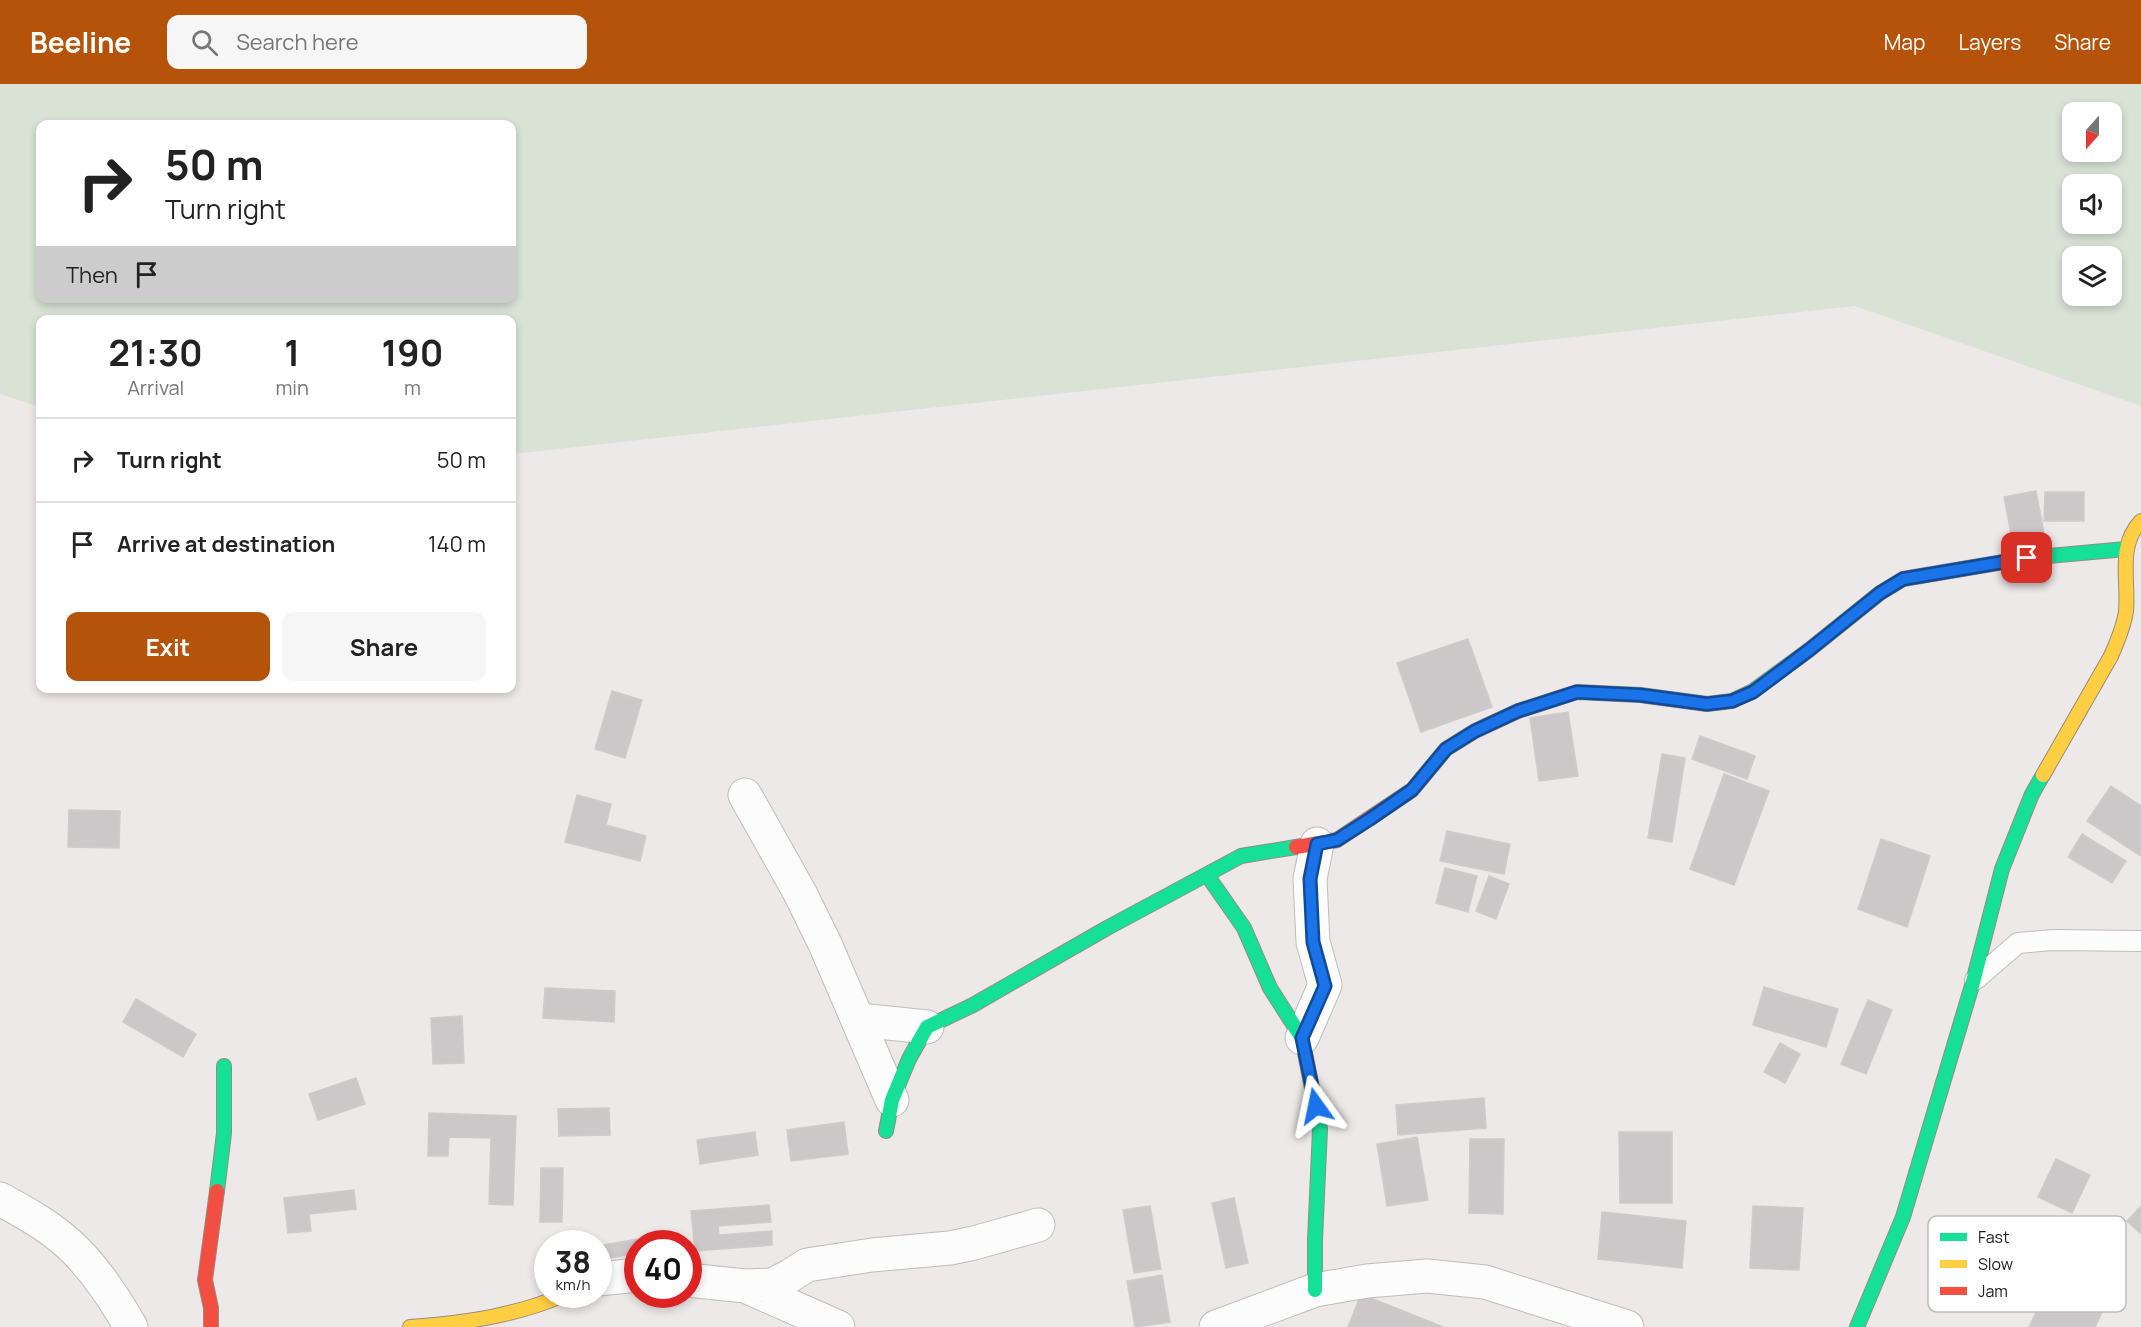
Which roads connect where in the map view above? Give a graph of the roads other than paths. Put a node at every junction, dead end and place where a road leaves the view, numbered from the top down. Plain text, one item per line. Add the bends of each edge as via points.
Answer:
1 (2141, 520) edge
2 (2126, 549) junction
3 (745, 795) dead end
4 (1317, 844) junction
5 (1208, 875) junction
6 (2141, 941) edge
7 (1973, 981) junction
8 (859, 1020) junction
9 (927, 1027) junction
10 (1302, 1038) junction
11 (224, 1066) dead end
12 (889, 1115) joint
13 (0, 1199) edge
14 (1038, 1226) dead end
15 (702, 1281) edge
16 (745, 1286) junction
17 (1315, 1290) junction
18 (534, 1307) edge
19 (482, 1324) edge
20 (131, 1327) edge
21 (211, 1327) edge
22 (410, 1327) edge
23 (838, 1327) edge
24 (1216, 1327) edge
25 (1627, 1327) edge
26 (1857, 1327) edge

1 - 2 street via 2135,525
2 - 4 street via 2027,558 1903,579 1753,692 1732,701 1707,704 1577,692 1518,711 1446,749 1412,790 1370,819 1337,840
2 - 7 street via 2127,607 2121,633 2032,794 2002,869
3 - 8 street via 800,894
4 - 5 street via 1241,856
4 - 10 street via 1310,879 1313,942 1325,986
5 - 9 street
5 - 10 street via 1244,928 1270,988
6 - 7 lane via 2018,943
7 - 26 street via 1903,1217
8 - 9 street
8 - 12 street
9 - 12 street via 909,1059
10 - 17 street via 1320,1129
11 - 21 street via 224,1133 205,1280
13 - 20 street via 64,1239 117,1303
14 - 16 street via 974,1244 807,1265 772,1285
15 - 16 street
16 - 23 street
17 - 24 street
17 - 25 street via 1427,1276 1485,1282
18 - 19 street
19 - 22 street

